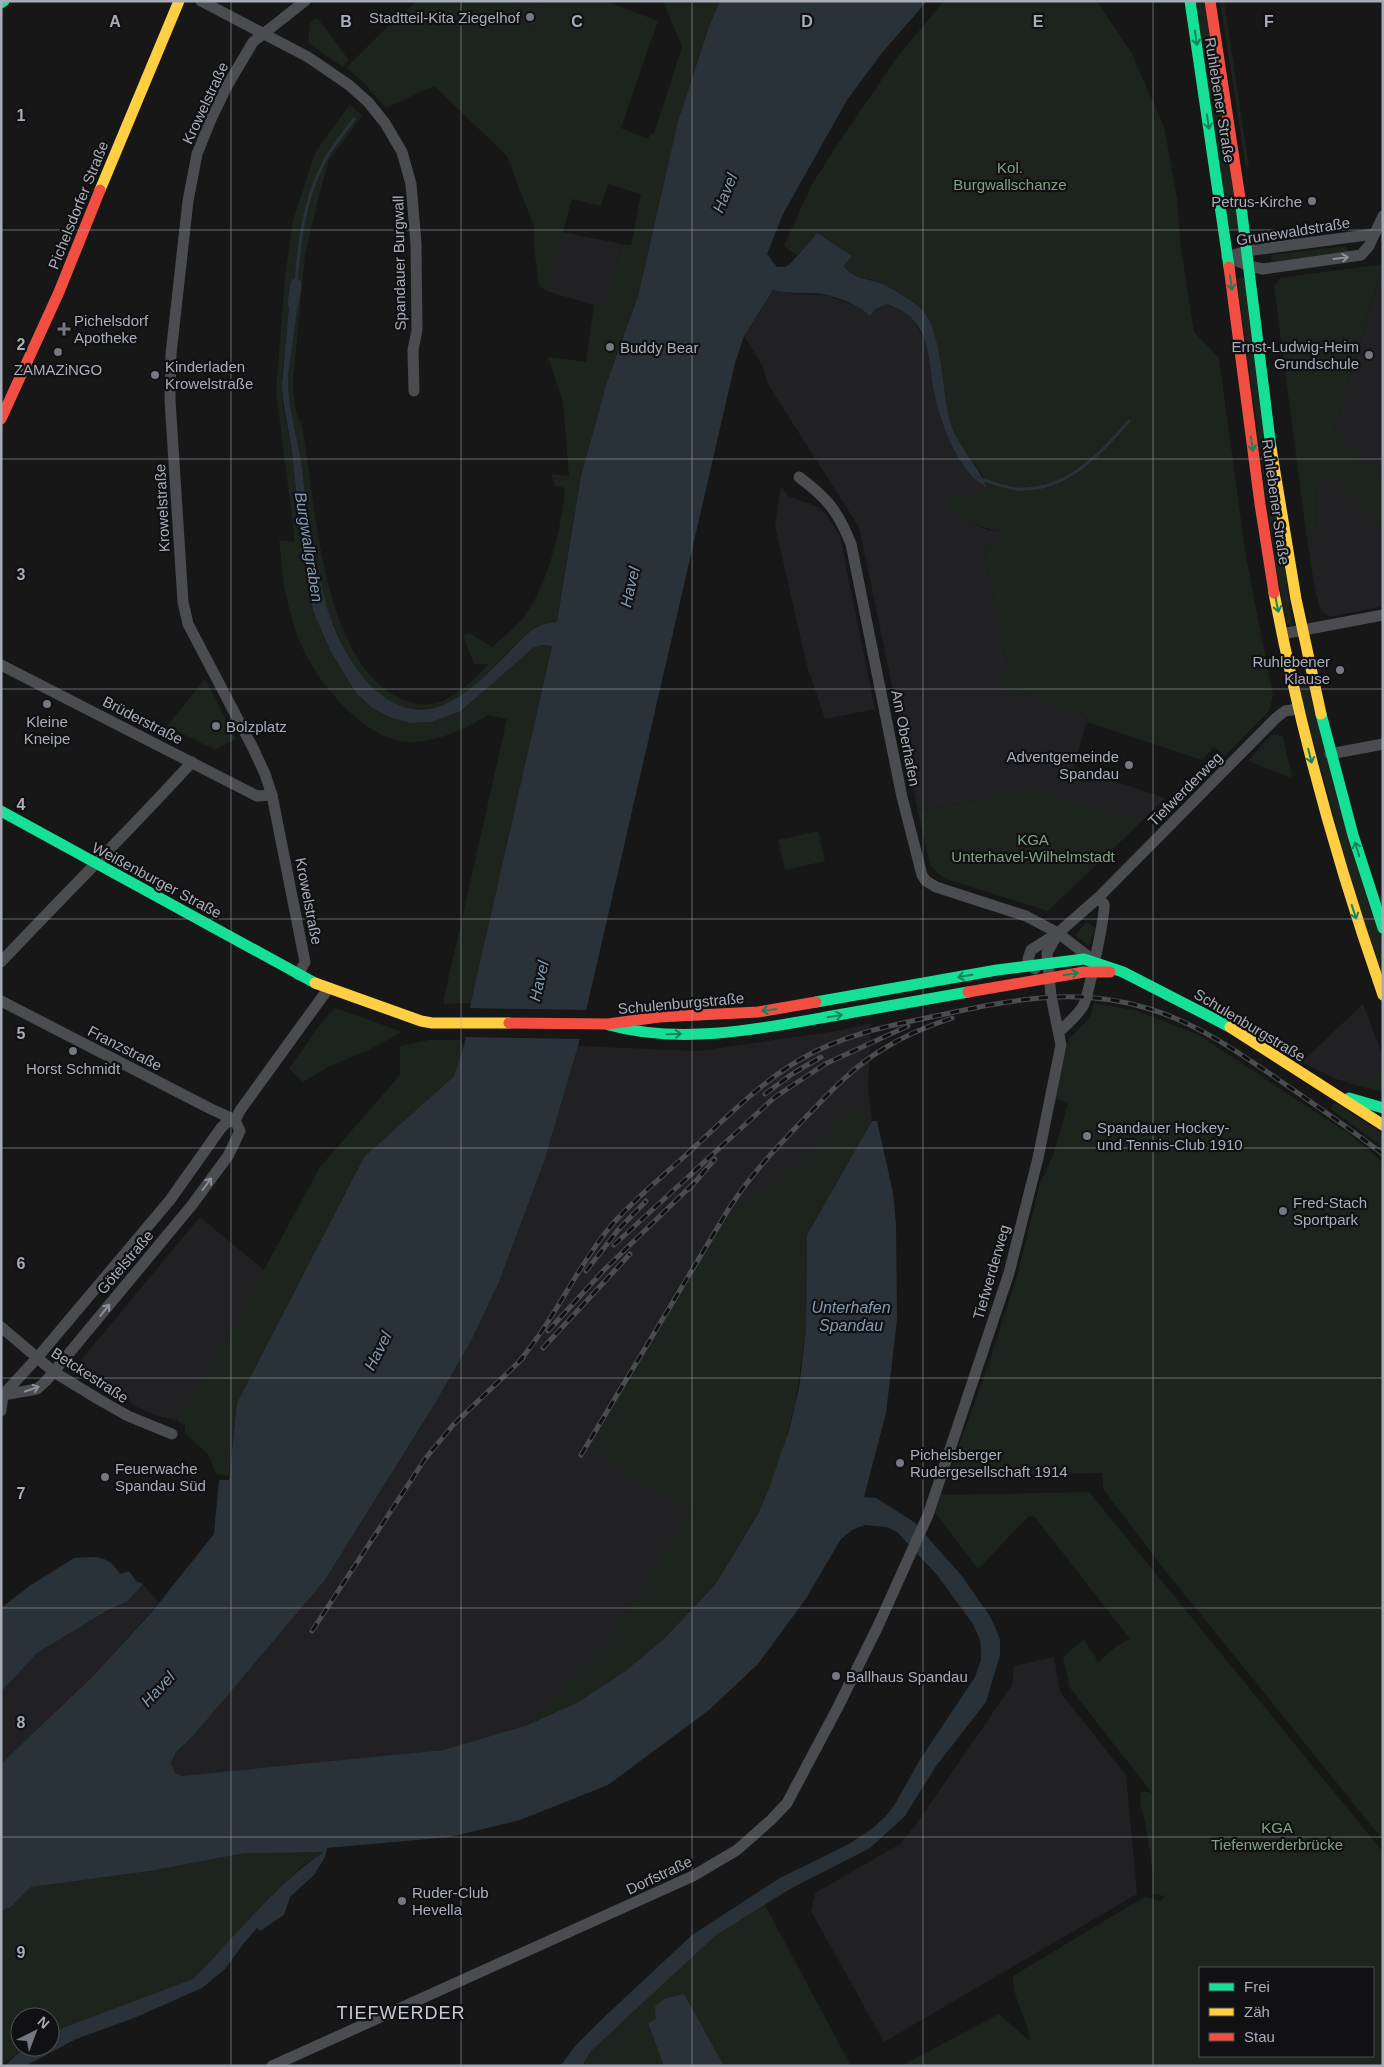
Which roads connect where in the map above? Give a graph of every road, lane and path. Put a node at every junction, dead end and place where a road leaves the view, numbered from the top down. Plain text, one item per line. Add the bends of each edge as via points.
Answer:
1 (179, 1) edge
2 (201, 1) edge
3 (305, 1) edge
4 (1190, 1) edge
5 (1210, 1) edge
6 (263, 34) junction
7 (1383, 216) edge
8 (1374, 234) junction
9 (1247, 251) junction
10 (1227, 257) junction
11 (1249, 266) junction
12 (414, 392) dead end
13 (1, 418) edge
14 (800, 477) dead end
15 (1383, 615) edge
16 (1302, 631) junction
17 (1282, 634) junction
18 (1, 665) edge
19 (1298, 709) junction
20 (1383, 744) edge
21 (1330, 754) junction
22 (192, 762) junction
23 (272, 795) junction
24 (1, 811) edge
25 (95, 864) junction
26 (1098, 898) junction
27 (1383, 928) edge
28 (1058, 933) junction
29 (1, 962) edge
30 (1048, 963) junction
31 (1029, 965) junction
32 (1094, 966) junction
33 (298, 975) junction
34 (1049, 978) junction
35 (328, 989) junction
36 (1383, 995) edge
37 (1, 1001) edge
38 (608, 1024) junction
39 (1059, 1032) junction
40 (1333, 1093) junction
41 (1383, 1108) edge
42 (235, 1120) junction
43 (1383, 1125) edge
44 (1, 1327) edge
45 (37, 1358) junction
46 (54, 1372) junction
47 (2, 1396) edge
48 (1, 1411) edge
49 (172, 1434) dead end
50 (912, 1551) joint
51 (272, 2066) edge

1 - 13 street, Pichelsdorfer Straße via 59,292
2 - 6 street, Spandauer Burgwall
3 - 6 street, Krowelstraße
4 -> 10 street, Ruhlebener Straße
5 - 9 street, Ruhlebener Straße
6 - 12 street, Spandauer Burgwall via 308,57 359,93 385,123 402,152 411,184 416,244
6 - 23 street, Krowelstraße via 253,42 230,82 197,154 187,211 171,354 170,400 186,617 253,748
7 - 8 street, Grunewaldstraße
8 - 9 street, Grunewaldstraße
11 -> 8 street, Grunewaldstraße via 1263,269 1361,254
9 - 10 street, Grunewaldstraße
9 - 11 street, Ruhlebener Straße
10 - 11 street, Grunewaldstraße
10 -> 17 street, Ruhlebener Straße
11 - 16 street, Ruhlebener Straße via 1279,501
14 - 28 street, Am Oberhafen via 823,495 842,522 850,544 902,797 922,876 936,887 1026,916
15 - 16 street
16 - 17 street
16 - 21 street, Ruhlebener Straße
17 - 19 street, Ruhlebener Straße
18 - 22 street, Brüderstraße
19 - 26 street, Tiefwerderweg via 1285,711 1276,718
19 -> 36 street, Ruhlebener Straße via 1340,867
20 - 21 street
27 -> 21 street, Ruhlebener Straße
22 - 23 street, Brüderstraße via 257,796
22 - 25 street
23 - 33 street, Krowelstraße via 305,962
24 - 25 street, Weißenburger Straße
25 - 29 street
25 - 33 street, Weißenburger Straße
26 - 28 street, Tiefwerderweg
26 - 32 street via 1104,904 1105,912
28 - 30 street, Tiefwerderweg via 1047,953
28 - 31 street, Tiefwerderweg via 1031,950
28 - 32 street
30 - 31 street, Schulenburgstraße
30 - 32 street, Schulenburgstraße via 1077,959
30 - 34 street, Tiefwerderweg
31 - 34 street
31 -> 38 street, Schulenburgstraße via 780,1009 659,1017
34 -> 32 street, Schulenburgstraße
32 - 39 street via 1084,1005
32 - 40 street, Schulenburgstraße via 1123,972 1221,1021
33 - 35 street
38 -> 34 street, Schulenburgstraße via 634,1032 662,1034 772,1028
34 - 39 street, Tiefwerderweg
35 - 38 street via 421,1021
35 - 42 street, Götelstraße
37 - 42 street, Franzstraße
39 - 50 street, Tiefwerderweg via 1062,1045 1009,1273 928,1515
40 - 41 street, Schulenburgstraße
40 - 43 street, Schulenburgstraße
42 - 45 street, Götelstraße via 226,1122 221,1128 170,1200
46 -> 42 street, Götelstraße via 192,1205 228,1156 240,1131
44 - 45 street, Betckestraße
45 - 46 street, Betckestraße
45 - 47 street, Götelstraße
47 -> 46 street, Götelstraße via 37,1389
46 - 49 street, Betckestraße via 128,1416
47 - 48 street
50 - 51 street, Dorfstraße via 838,1707 786,1803 772,1820 737,1850 678,1884

